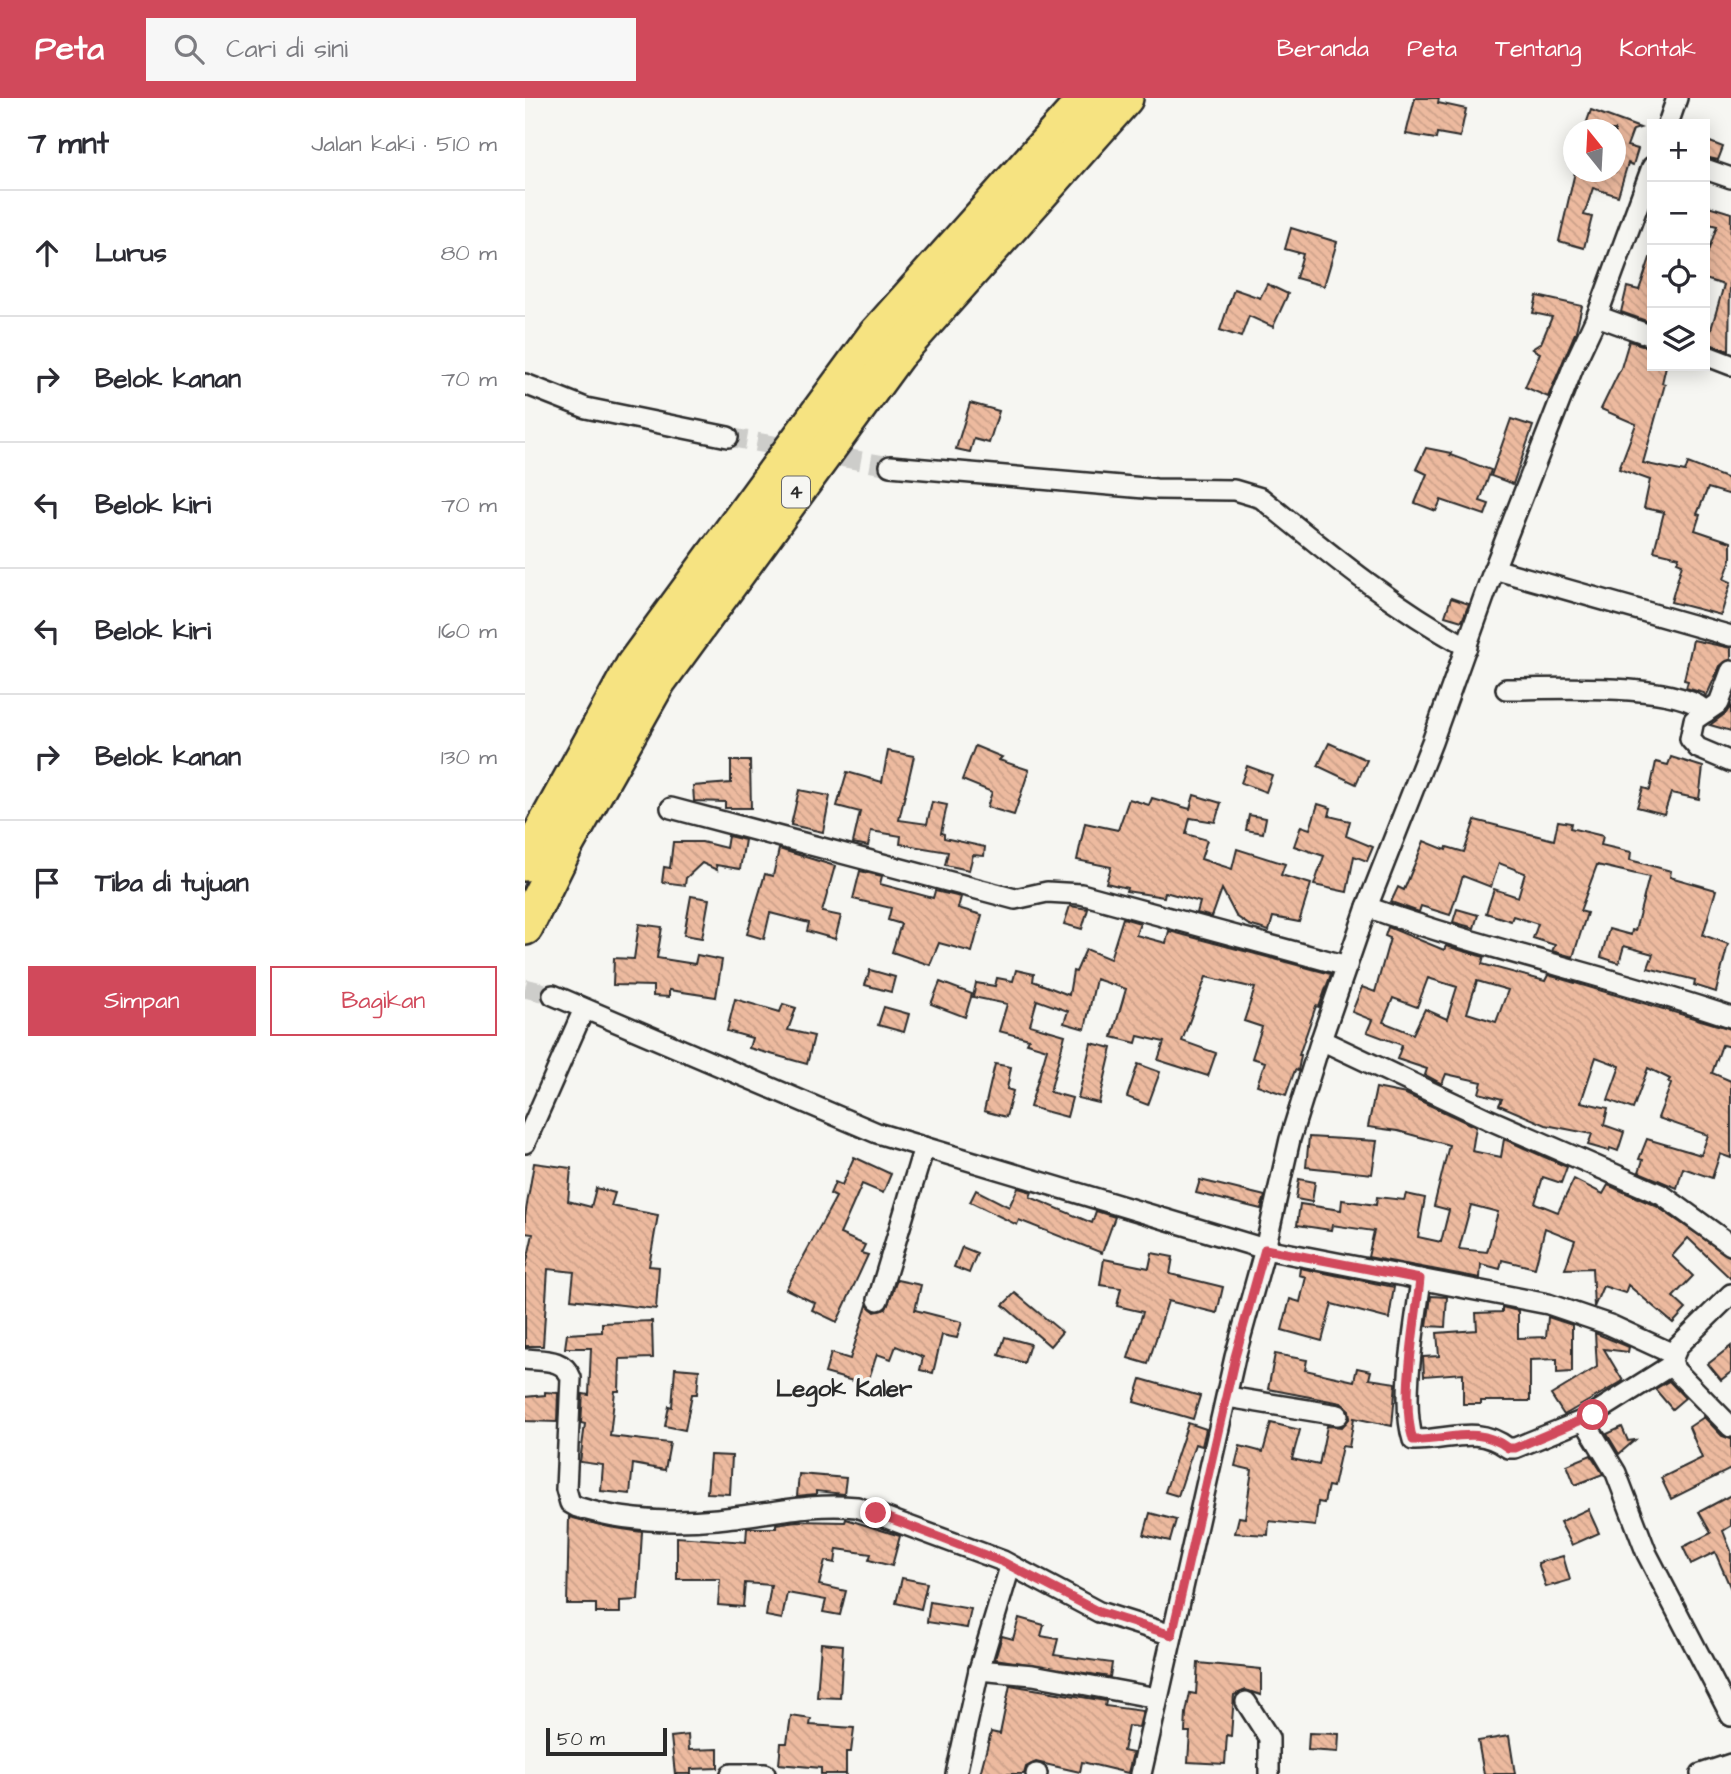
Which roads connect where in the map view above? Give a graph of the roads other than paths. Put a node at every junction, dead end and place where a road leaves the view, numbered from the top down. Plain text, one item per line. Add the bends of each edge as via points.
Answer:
1 (1087, 98) edge
2 (1125, 98) edge
3 (1677, 98) edge
4 (1670, 119) edge
5 (1710, 171) edge
6 (1731, 178) edge
7 (1647, 181) edge
8 (1597, 316) junction
9 (1647, 334) edge
10 (1710, 357) edge
11 (1731, 365) edge
12 (525, 384) edge
13 (728, 437) tunnel mouth
14 (890, 466) tunnel mouth
15 (1494, 569) junction
16 (1731, 636) edge
17 (1467, 647) junction
18 (1731, 671) edge
19 (1506, 689) dead end
20 (1706, 712) junction
21 (1731, 762) edge
22 (671, 808) dead end
23 (525, 863) edge
24 (1367, 907) junction
25 (525, 927) edge
26 (1347, 966) junction
27 (553, 995) tunnel mouth
28 (585, 1009) junction
29 (1731, 1017) edge
30 (1321, 1040) junction
31 (525, 1143) edge
32 (924, 1147) junction
33 (1731, 1245) edge
34 (1265, 1249) junction
35 (1420, 1279) junction
36 (1731, 1294) edge
37 (878, 1300) dead end
38 (525, 1359) edge
39 (1673, 1359) junction
40 (1228, 1397) junction
41 (1338, 1415) dead end
42 (1584, 1420) junction
43 (1731, 1427) edge
44 (1010, 1567) junction
45 (1172, 1635) junction
46 (979, 1670) junction
47 (1157, 1698) junction
48 (1246, 1702) dead end
49 (1731, 1716) edge
50 (1731, 1764) edge
51 (731, 1774) edge
52 (765, 1774) edge
53 (956, 1774) edge
54 (1140, 1774) edge
55 (1269, 1774) edge
56 (1701, 1774) edge

1 - 23 highway, 4 via 867,346 634,665
2 - 25 highway, 4 via 897,354 658,681
3 - 4 street
5 - 6 street
7 - 8 street
8 - 9 street
8 - 15 street
10 - 11 street
12 - 13 street via 586,408
14 - 17 street via 1156,489 1245,491 1262,498 1358,579
15 - 16 street
15 - 17 street
17 - 24 street
18 - 20 street via 1719,703
19 - 20 street via 1670,694 1700,704
20 - 21 street via 1694,720 1689,739 1698,748
22 - 26 street via 1015,899 1047,892 1081,894
24 - 26 street
24 - 29 street via 1450,937
26 - 30 street
27 - 28 street
28 - 31 street
28 - 32 street via 877,1133
30 - 33 street via 1662,1195
30 - 34 street via 1290,1139
32 - 34 street
32 - 37 street
34 - 35 street
34 - 40 street
35 - 39 street via 1548,1304 1610,1325
35 - 42 street via 1409,1377 1413,1440 1478,1435 1515,1448
36 - 39 street
38 - 44 street via 555,1362 568,1371 566,1489 570,1503 577,1507 669,1522 834,1504 857,1507 932,1532
39 - 42 street
39 - 43 street via 1675,1370
40 - 41 street
40 - 45 street
42 - 49 street via 1616,1473 1647,1554
44 - 45 street via 1099,1612
44 - 46 street
45 - 47 street
46 - 47 street
46 - 53 street
47 - 54 street
48 - 55 street via 1269,1738
50 - 56 street
51 - 52 street

